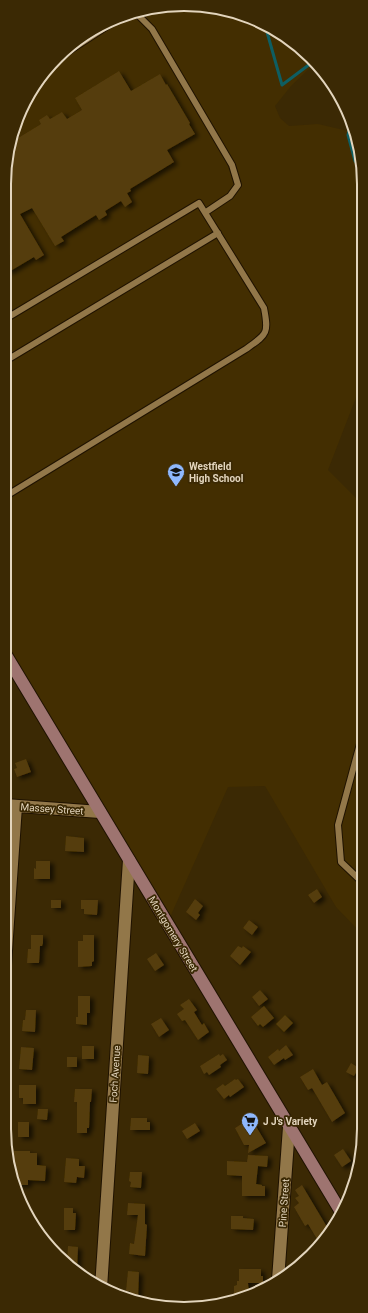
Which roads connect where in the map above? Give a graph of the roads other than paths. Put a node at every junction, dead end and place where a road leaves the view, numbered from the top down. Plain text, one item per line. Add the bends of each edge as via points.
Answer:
1 (140, 17) edge
2 (206, 212) junction
3 (218, 233) junction
4 (11, 316) edge
5 (11, 358) edge
6 (11, 493) edge
7 (11, 663) edge
8 (357, 755) edge
9 (11, 806) edge
10 (100, 812) junction
11 (129, 860) junction
12 (357, 877) edge
13 (289, 1127) junction
14 (338, 1208) edge
15 (278, 1274) edge
16 (101, 1281) edge

1 - 2 lane via 152,29 232,166 238,185 230,196
2 - 3 lane
2 - 4 lane via 199,204
3 - 5 lane
3 - 6 lane via 264,308 268,325 263,338
7 - 10 main road, Montgomery Street
8 - 12 lane via 338,825 341,862
9 - 10 street, Massey Street
10 - 11 main road, Montgomery Street
11 - 13 main road, Montgomery Street
11 - 16 street, Foch Avenue
13 - 14 main road, Montgomery Street
13 - 15 street, Pine Street

